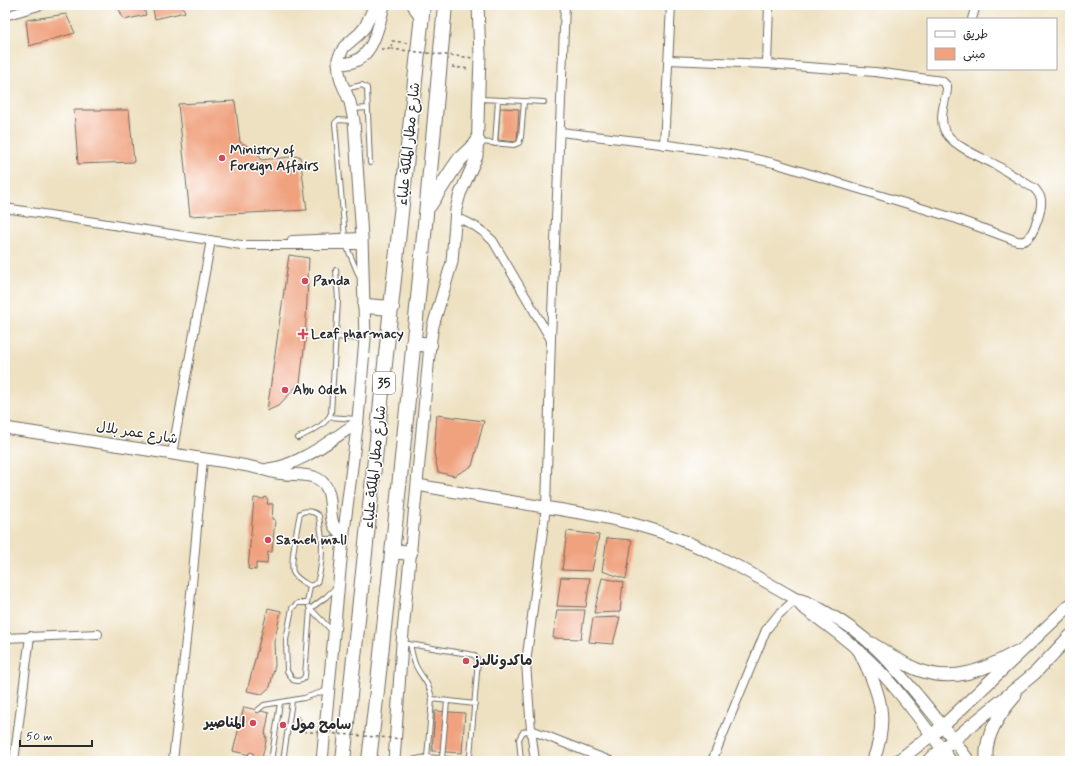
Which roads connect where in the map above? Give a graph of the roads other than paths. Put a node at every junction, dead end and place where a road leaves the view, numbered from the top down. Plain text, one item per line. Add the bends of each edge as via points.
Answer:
1 (42, 5) edge
2 (374, 5) edge
3 (384, 5) edge
4 (413, 5) edge
5 (423, 5) edge
6 (445, 5) edge
7 (478, 5) edge
8 (565, 5) edge
9 (671, 5) edge
10 (769, 5) edge
11 (976, 5) edge
12 (5, 16) edge
13 (972, 18) edge
14 (422, 21) junction
15 (668, 60) junction
16 (338, 63) junction
17 (767, 64) junction
18 (344, 89) junction
19 (479, 99) junction
20 (498, 100) junction
21 (524, 102) junction
22 (544, 102) dead end
23 (368, 108) junction
24 (353, 115) junction
25 (560, 132) junction
26 (478, 142) junction
27 (495, 144) junction
28 (664, 145) junction
29 (370, 163) dead end
30 (5, 208) edge
31 (427, 208) junction
32 (454, 217) junction
33 (211, 240) junction
34 (345, 241) junction
35 (362, 241) junction
36 (336, 270) dead end
37 (364, 288) junction
38 (364, 306) junction
39 (392, 308) junction
40 (336, 337) junction
41 (551, 338) junction
42 (364, 339) junction
43 (413, 343) junction
44 (430, 344) junction
45 (329, 418) junction
46 (357, 421) junction
47 (5, 428) edge
48 (298, 438) dead end
49 (172, 454) junction
50 (203, 459) junction
51 (264, 469) junction
52 (418, 485) junction
53 (546, 507) junction
54 (344, 537) junction
55 (322, 539) junction
56 (393, 551) junction
57 (410, 553) junction
58 (339, 583) junction
59 (310, 586) junction
60 (796, 599) junction
61 (307, 603) junction
62 (1070, 605) edge
63 (310, 609) junction
64 (334, 633) junction
65 (98, 634) dead end
66 (30, 636) junction
67 (1070, 636) edge
68 (5, 638) edge
69 (1032, 642) junction
70 (406, 643) junction
71 (871, 643) junction
72 (860, 652) junction
73 (1034, 672) junction
74 (329, 690) junction
75 (432, 699) junction
76 (292, 700) junction
77 (447, 700) junction
78 (280, 703) junction
79 (475, 704) junction
80 (258, 710) dead end
81 (943, 726) junction
82 (531, 730) junction
83 (932, 735) junction
84 (954, 739) junction
85 (942, 749) junction
86 (251, 755) dead end
87 (427, 757) junction
88 (442, 758) junction
89 (14, 761) edge
90 (173, 761) edge
91 (255, 761) edge
92 (271, 761) edge
93 (283, 761) edge
94 (322, 761) edge
95 (343, 761) edge
96 (369, 761) edge
97 (394, 761) edge
98 (406, 761) edge
99 (521, 761) edge
100 (535, 761) edge
101 (610, 761) edge
102 (712, 761) edge
103 (873, 761) edge
104 (898, 761) edge
105 (928, 761) edge
106 (951, 761) edge
107 (969, 761) edge
108 (987, 761) edge

1 - 12 street
2 - 16 street via 365,27 344,47
3 - 16 street via 367,53 355,62
4 - 14 street
5 - 14 highway, شارع مطار الملكة علياء / 35
6 - 31 highway, شارع مطار الملكة علياء / 35
7 - 19 street
8 - 25 street
9 - 15 street
10 - 17 street
11 - 13 street
14 - 39 highway, شارع مطار الملكة علياء / 35
15 - 17 street
15 - 28 street
16 - 18 street
17 - 28 street via 875,72 942,82 948,90 942,120 946,134 962,147 1035,189 1039,194 1041,207 1031,236 1022,242 1017,241 957,218 774,162
18 - 23 lane via 362,84 365,86
18 - 24 street
19 - 20 lane
19 - 26 street
20 - 21 lane
20 - 27 lane
21 - 22 lane
21 - 27 lane via 519,143
23 - 24 lane
23 - 29 lane
24 - 34 lane via 335,123
24 - 35 street
25 - 28 street
25 - 41 street
26 - 27 lane
26 - 31 highway via 460,159
26 - 32 street via 477,156 460,194
30 - 33 street
31 - 43 highway, شارع مطار الملكة علياء / 35
32 - 41 street via 476,226 493,241
32 - 44 street via 452,262
33 - 34 street via 242,245
33 - 49 street
34 - 35 street
34 - 37 lane
35 - 37 street
36 - 40 lane
37 - 38 street
38 - 39 highway
38 - 42 street
39 - 95 highway, شارع مطار الملكة علياء / 35
40 - 42 lane
40 - 45 lane via 332,407
41 - 53 street
42 - 46 street
43 - 44 highway
43 - 56 highway, شارع مطار الملكة علياء / 35
44 - 52 street
45 - 46 lane
45 - 48 lane
46 - 51 street, شارع عمر بلال via 296,462 280,468
46 - 54 street
47 - 49 street, شارع عمر بلال
49 - 50 street, شارع عمر بلال
50 - 51 street, شارع عمر بلال
50 - 90 street
51 - 54 street, شارع عمر بلال via 280,474 311,476 320,480 329,492 333,527
52 - 53 street
52 - 57 street
53 - 60 street via 595,515 657,531 723,558
53 - 82 street via 526,654
54 - 55 lane
54 - 58 street
55 - 59 lane via 319,577 316,583
55 - 59 lane via 319,516 314,512 300,513 292,571 297,578
56 - 57 highway
56 - 96 highway, شارع مطار الملكة علياء / 35
57 - 70 street
58 - 63 lane
58 - 64 street
59 - 61 lane
60 - 71 street via 811,604 843,622
60 - 72 street via 802,607
60 - 102 street via 766,630
61 - 63 lane
61 - 63 lane via 298,603 292,608 286,640 287,671 292,680 302,680 305,676
62 - 69 main road
63 - 64 lane
64 - 74 street
65 - 66 street
66 - 68 street
66 - 89 street
67 - 73 main road
69 - 71 main road via 978,671 947,675 917,669
69 - 81 main road
70 - 75 lane via 416,666 429,686
70 - 79 lane via 477,657
70 - 97 street
71 - 81 street
72 - 83 street via 884,676
72 - 103 main road via 874,680 881,705 881,730
73 - 84 main road
73 - 108 main road via 1001,712 988,743
74 - 76 lane
74 - 94 street
75 - 77 lane
75 - 87 lane
76 - 78 lane
76 - 93 lane
77 - 79 lane
77 - 88 lane
78 - 80 lane via 264,705
78 - 92 lane
79 - 88 lane via 470,756 464,761
81 - 83 main road
81 - 84 street
82 - 99 lane via 523,732 519,739
82 - 100 street
82 - 101 street
83 - 85 street
83 - 104 main road
84 - 85 main road
84 - 107 street
85 - 105 main road
85 - 106 street
86 - 91 lane via 251,759
87 - 88 lane
87 - 98 lane

